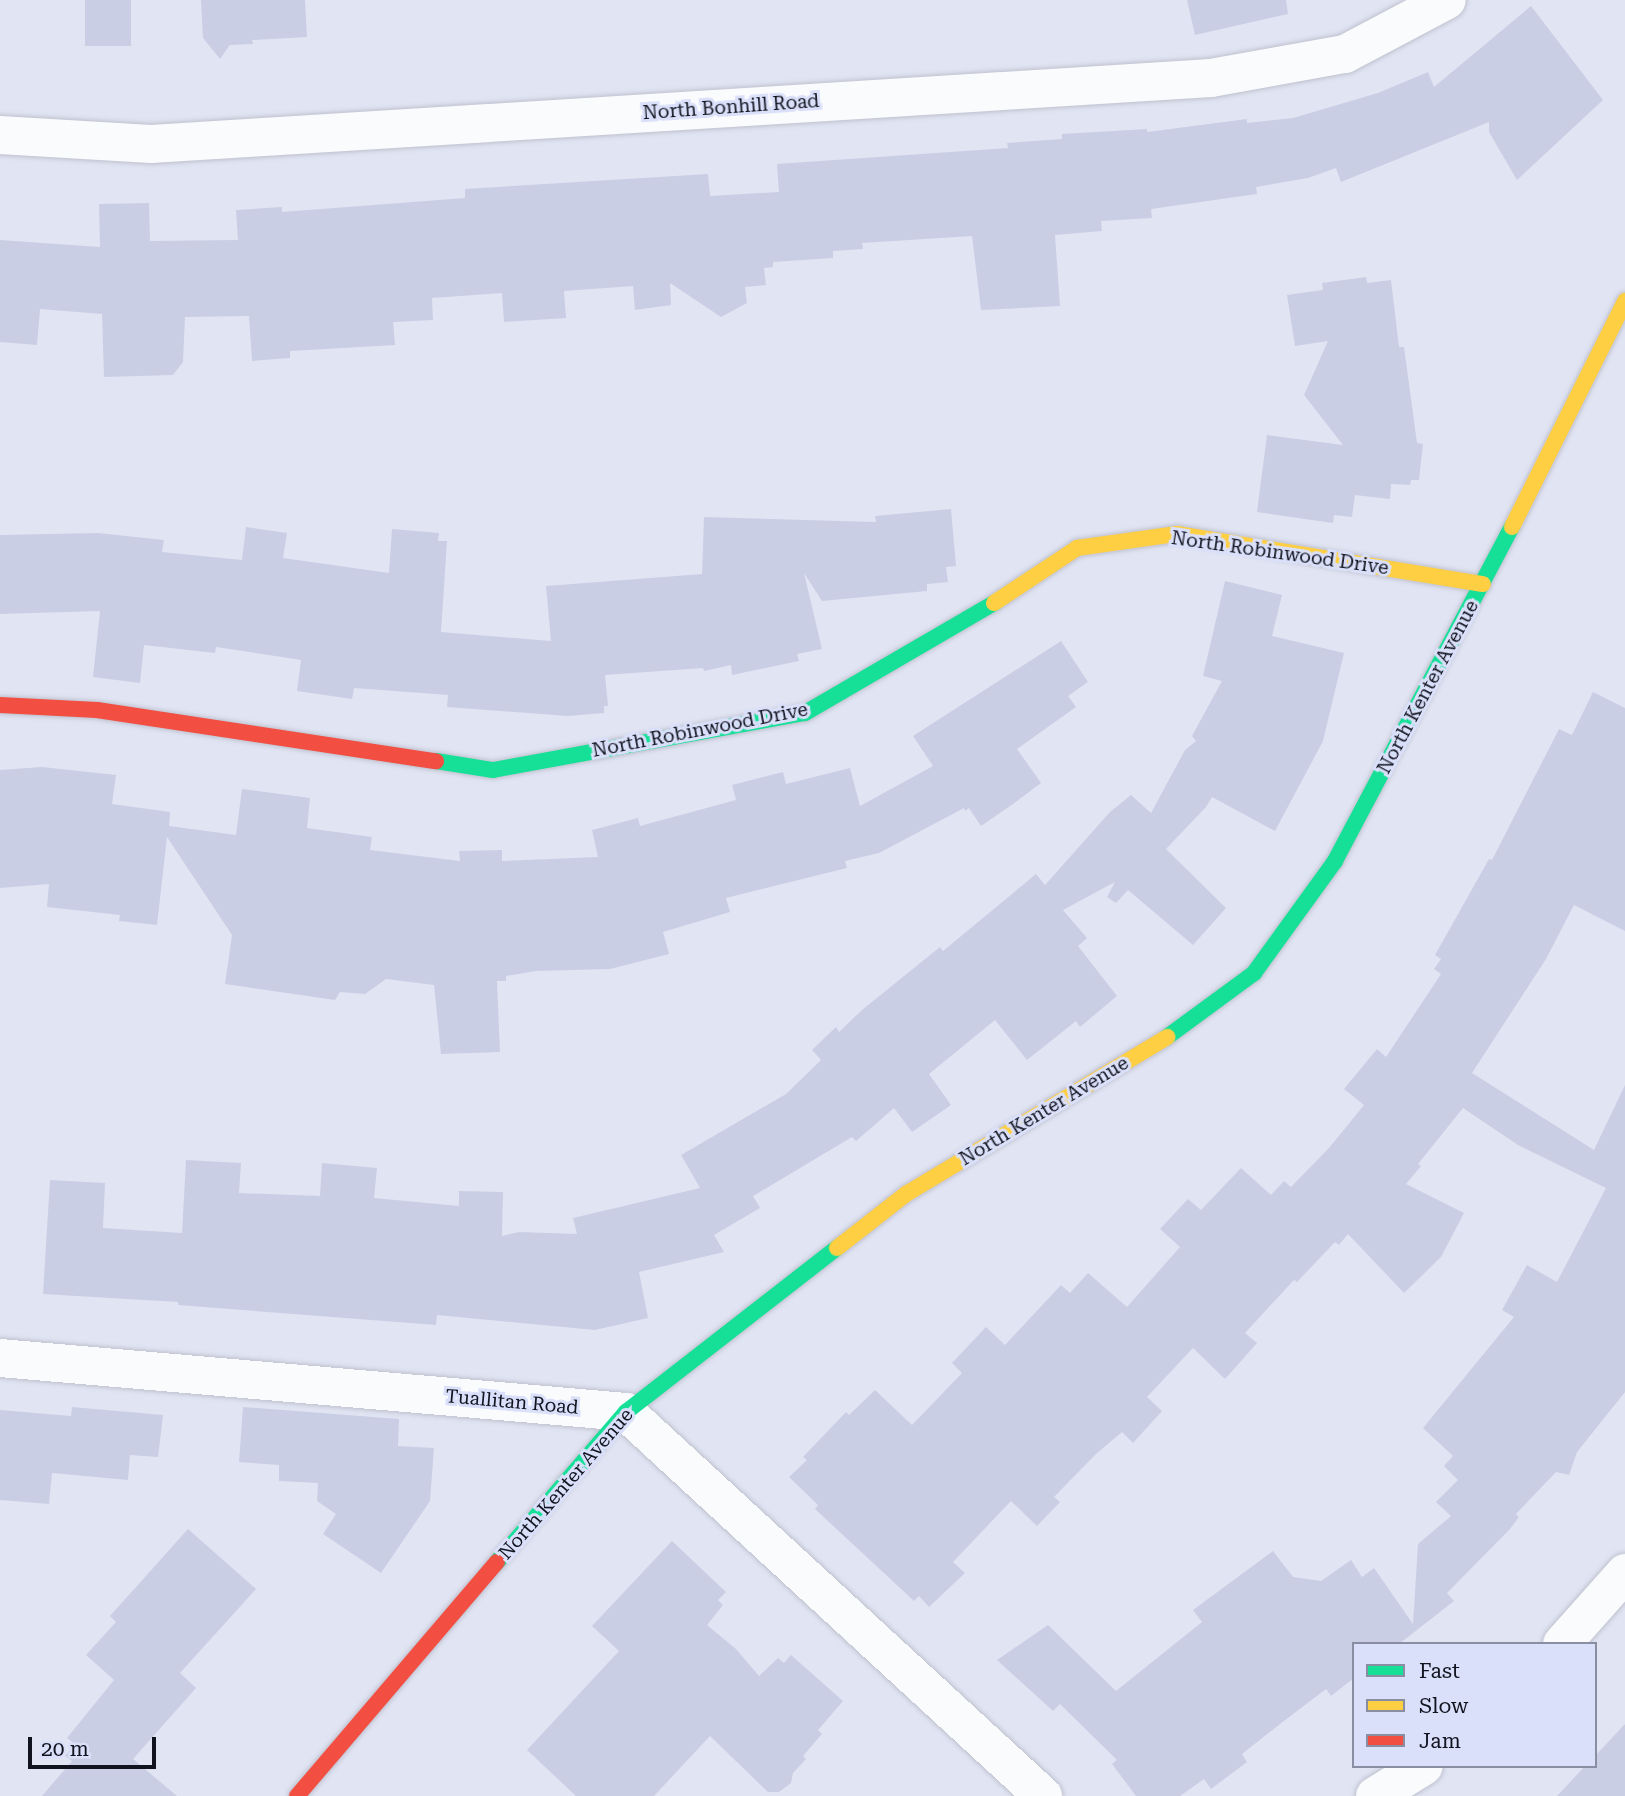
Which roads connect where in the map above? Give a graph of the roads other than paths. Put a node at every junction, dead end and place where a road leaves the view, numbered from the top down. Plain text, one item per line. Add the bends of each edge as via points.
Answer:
1 (1447, 0) edge
2 (0, 135) edge
3 (1625, 301) edge
4 (1483, 584) junction
5 (0, 705) edge
6 (0, 1358) edge
7 (626, 1412) junction
8 (1625, 1573) edge
9 (1564, 1642) edge
10 (1421, 1768) edge
11 (297, 1796) edge
12 (1043, 1796) edge
13 (1375, 1796) edge

1 - 2 street, North Bonhill Road via 1345,54 1211,78 151,144
3 - 4 street, North Kenter Avenue
4 - 5 street, North Robinwood Drive via 1177,534 1077,548 976,615 805,713 494,770 97,710
4 - 7 street, North Kenter Avenue via 1335,861 1254,974 1160,1042 906,1194
6 - 7 street, Tuallitan Road
7 - 11 street, North Kenter Avenue
7 - 12 street
8 - 9 street
10 - 13 street

